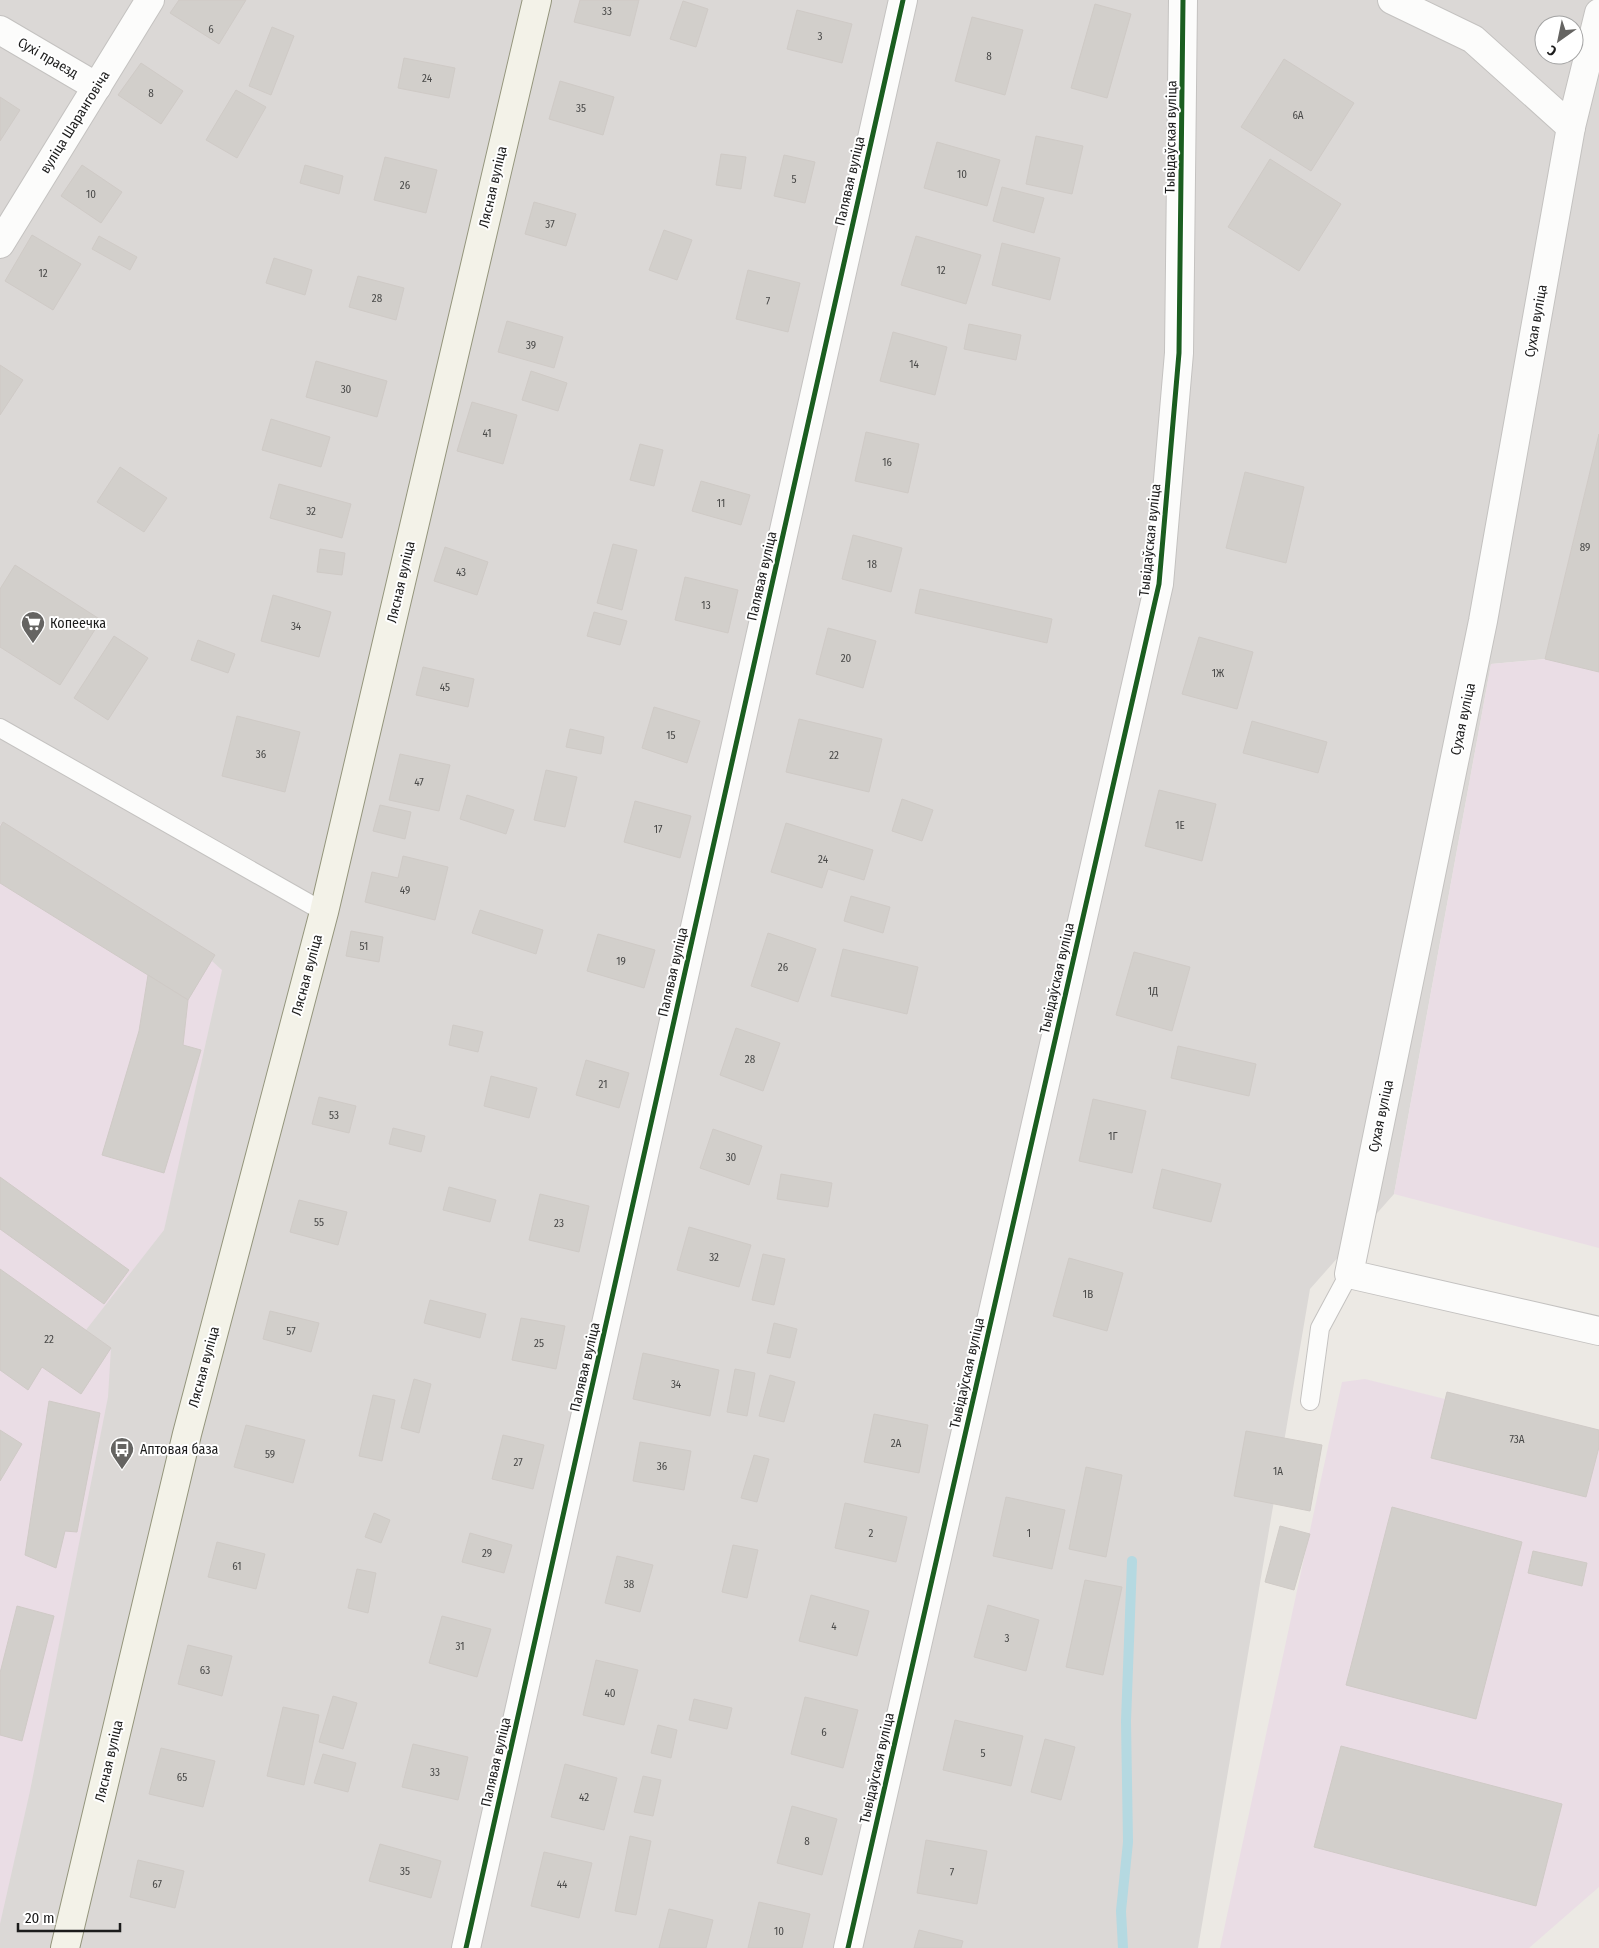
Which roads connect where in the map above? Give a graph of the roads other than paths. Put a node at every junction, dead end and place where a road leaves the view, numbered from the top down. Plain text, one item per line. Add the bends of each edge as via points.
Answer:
1 (150, 0) edge
2 (537, 0) edge
3 (902, 0) edge
4 (1183, 0) edge
5 (1392, 0) edge
6 (1599, 13) edge
7 (0, 30) edge
8 (97, 87) junction
9 (1571, 127) junction
10 (0, 244) edge
11 (0, 728) edge
12 (324, 912) junction
13 (1349, 1274) junction
14 (1599, 1331) edge
15 (1310, 1401) dead end
16 (65, 1948) edge
17 (466, 1948) edge
18 (848, 1948) edge

1 - 8 street, вуліца Шаранговіча
2 - 12 main road, Лясная вуліца
3 - 17 street, Палявая вуліца
4 - 18 street, Тывідаўская вуліца via 1179,353 1159,584
5 - 9 street via 1473,39
6 - 9 street, Сухая вуліца
7 - 8 street, Сухі праезд
8 - 10 street, вуліца Шаранговіча
9 - 13 street, Сухая вуліца via 1483,621
11 - 12 lane
12 - 16 main road, Лясная вуліца via 186,1434
13 - 14 street
13 - 15 lane via 1320,1328

